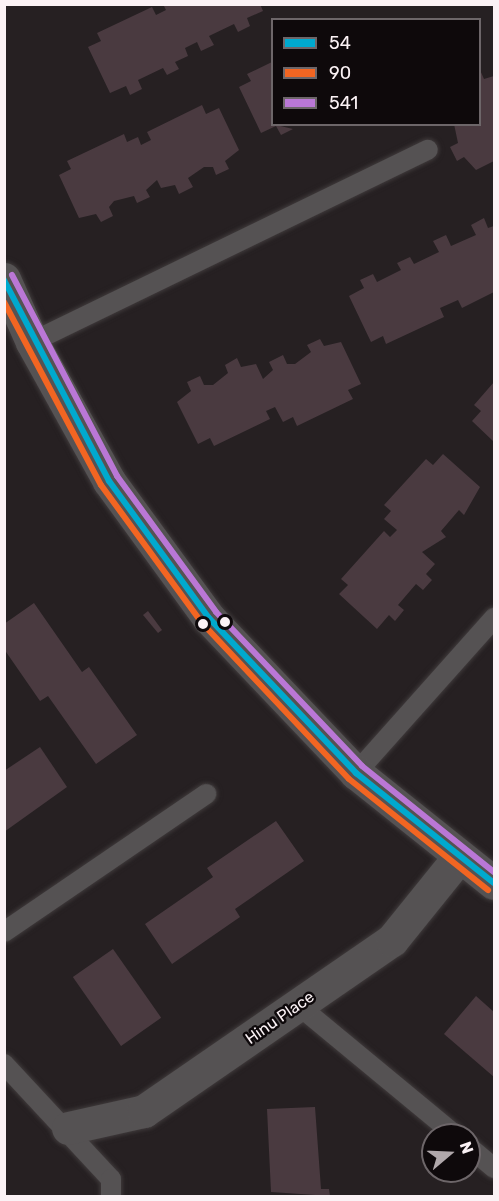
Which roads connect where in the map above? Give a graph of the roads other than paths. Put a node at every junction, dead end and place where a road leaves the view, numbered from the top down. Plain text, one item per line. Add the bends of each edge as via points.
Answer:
1 (428, 150) dead end
2 (4, 279) edge
3 (32, 342) junction
4 (495, 618) edge
5 (356, 772) junction
6 (206, 794) dead end
7 (459, 857) junction
8 (495, 884) edge
9 (4, 932) edge
10 (298, 1005) junction
11 (4, 1064) edge
12 (441, 1123) edge
13 (68, 1128) junction
14 (481, 1157) edge
15 (495, 1168) edge
16 (111, 1197) edge

1 - 3 lane
2 - 3 street
3 - 5 street via 109,481 178,580 256,673
4 - 5 lane
5 - 7 street
6 - 9 lane
7 - 8 street
7 - 10 street, Hinu Place via 392,940
10 - 12 lane
10 - 13 street, Hinu Place via 144,1111
11 - 13 lane
13 - 16 lane via 111,1179
14 - 15 lane

